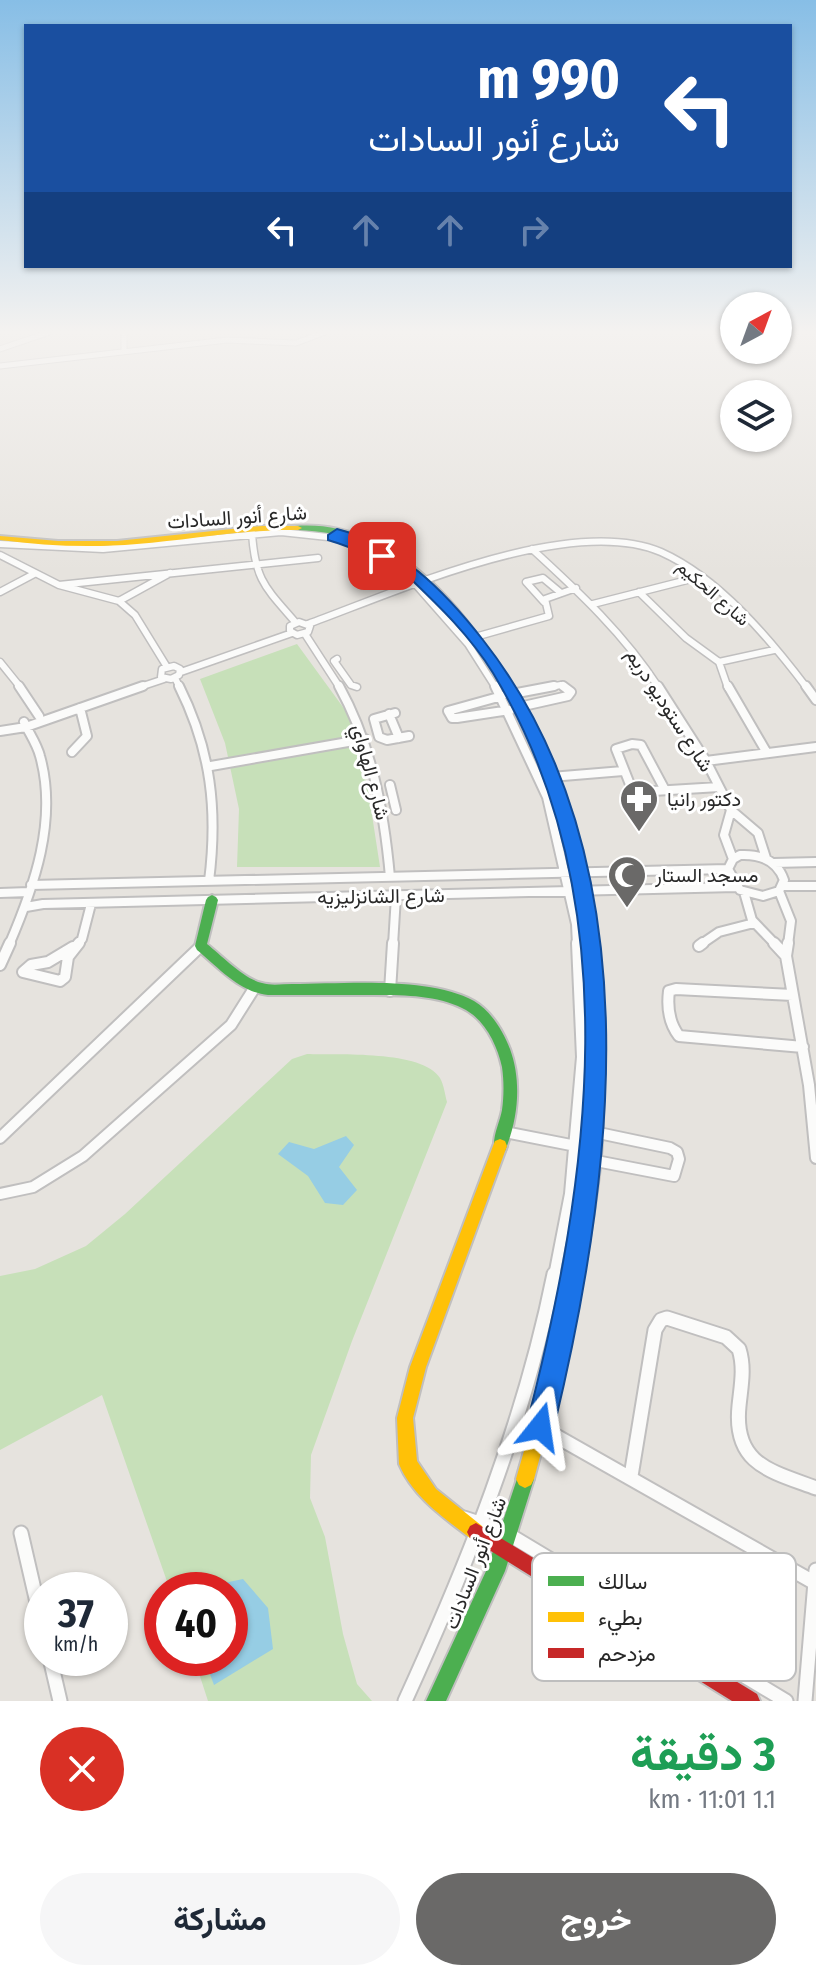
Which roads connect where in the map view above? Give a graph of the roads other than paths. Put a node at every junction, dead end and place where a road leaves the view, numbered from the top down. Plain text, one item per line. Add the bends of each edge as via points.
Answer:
1 (252, 533) junction
2 (0, 541) edge
3 (532, 549) junction
4 (0, 555) edge
5 (318, 558) dead end
6 (254, 564) junction
7 (170, 573) junction
8 (34, 574) junction
9 (137, 576) junction
10 (699, 577) junction
11 (59, 585) junction
12 (145, 587) junction
13 (421, 587) junction
14 (576, 588) junction
15 (0, 592) edge
16 (639, 592) junction
17 (561, 593) junction
18 (119, 601) junction
19 (544, 602) junction
20 (593, 604) junction
21 (296, 623) junction
22 (308, 628) junction
23 (291, 632) junction
24 (475, 637) junction
25 (774, 650) junction
26 (337, 659) dead end
27 (0, 662) edge
28 (719, 662) junction
29 (167, 667) junction
30 (178, 673) junction
31 (345, 673) junction
32 (335, 676) junction
33 (162, 677) junction
34 (357, 687) dead end
35 (507, 695) junction
36 (815, 697) edge
37 (80, 708) junction
38 (514, 708) junction
39 (39, 716) junction
40 (23, 725) junction
41 (376, 729) junction
42 (0, 731) edge
43 (364, 736) junction
44 (409, 736) dead end
45 (399, 738) junction
46 (816, 747) edge
47 (72, 752) dead end
48 (767, 753) junction
49 (706, 761) junction
50 (211, 766) junction
51 (623, 771) junction
52 (551, 777) junction
53 (719, 787) junction
54 (665, 790) junction
55 (393, 797) dead end
56 (382, 798) junction
57 (731, 810) junction
58 (733, 859) junction
59 (770, 861) junction
60 (816, 862) edge
61 (728, 869) junction
62 (578, 872) junction
63 (565, 873) junction
64 (456, 874) junction
65 (390, 877) junction
66 (305, 879) junction
67 (209, 881) junction
68 (155, 883) junction
69 (48, 886) junction
70 (816, 886) edge
71 (30, 888) junction
72 (781, 889) junction
73 (740, 890) junction
74 (568, 892) junction
75 (584, 892) junction
76 (0, 893) edge
77 (459, 895) junction
78 (396, 896) junction
79 (306, 898) junction
80 (212, 900) junction
81 (152, 901) junction
82 (43, 904) junction
83 (91, 904) junction
84 (26, 907) junction
85 (754, 923) junction
86 (201, 946) junction
87 (699, 946) dead end
88 (73, 947) junction
89 (786, 956) junction
90 (0, 965) edge
91 (255, 987) junction
92 (390, 991) junction
93 (793, 995) junction
94 (803, 1047) junction
95 (813, 1085) edge
96 (505, 1132) junction
97 (594, 1132) junction
98 (0, 1138) edge
99 (576, 1146) junction
100 (816, 1158) edge
101 (591, 1160) junction
102 (0, 1194) edge
103 (540, 1427) junction
104 (631, 1476) junction
105 (816, 1488) edge
106 (459, 1517) joint
107 (482, 1528) junction
108 (21, 1533) dead end
109 (509, 1535) junction
110 (504, 1550) junction
111 (539, 1553) edge
112 (771, 1553) edge
113 (532, 1567) edge
114 (796, 1567) edge
115 (30, 1572) edge
116 (815, 1577) edge
117 (54, 1676) edge
118 (717, 1681) edge
119 (753, 1681) edge
120 (60, 1701) edge
121 (405, 1701) edge
122 (436, 1701) edge
123 (750, 1701) edge
124 (786, 1701) edge
125 (805, 1701) edge

1 - 2 street, شارع أنور السادات via 90,545
1 - 6 street
1 - 13 street, شارع أنور السادات via 307,528 386,551
3 - 10 street, شارع الحكيم via 630,544 660,552
3 - 13 street, شارع الحكيم
3 - 14 street, شارع ستوديو دريم
4 - 8 street
5 - 6 street
6 - 7 street
6 - 21 street
7 - 9 street
7 - 12 street
8 - 11 street
8 - 15 street
9 - 11 street
9 - 12 street
10 - 16 street
10 - 25 street, شارع الحكيم
11 - 18 street
12 - 18 street
13 - 22 street, شارع الحكيم
13 - 24 street, شارع أنور السادات
13 - 35 street, شارع أنور السادات
14 - 17 street
14 - 20 street, شارع ستوديو دريم
16 - 20 street
16 - 28 street
17 - 19 street
17 - 19 street via 541,577 526,582
18 - 29 street via 135,615
19 - 24 street via 549,616
20 - 49 street, شارع ستوديو دريم via 652,676
21 - 22 street
21 - 23 street
22 - 23 street
22 - 32 street, شارع الهاواي
23 - 30 street
24 - 35 street, شارع أنور السادات
25 - 28 street
25 - 36 street, شارع الحكيم
26 - 31 street
27 - 39 street
28 - 48 street via 732,698
29 - 30 street
29 - 33 street
30 - 33 street
30 - 50 street
31 - 32 street
31 - 34 street
32 - 43 street, شارع الهاواي
33 - 37 street
33 - 39 street
35 - 38 street, شارع أنور السادات
35 - 38 street via 561,685 571,692
35 - 38 street via 448,711 457,718
37 - 40 street
37 - 47 street via 87,736
38 - 52 street, شارع أنور السادات
38 - 63 street, شارع أنور السادات via 543,786
39 - 40 street
40 - 42 street
40 - 71 street via 39,753 46,813
41 - 43 street
41 - 45 street via 383,739
41 - 45 street via 375,717 392,713
43 - 50 street
43 - 56 street, شارع الهاواي
44 - 45 street
46 - 48 street
48 - 49 street
49 - 53 street, شارع ستوديو دريم
50 - 67 street via 215,808
51 - 52 street
51 - 54 street via 637,792
51 - 54 street via 616,749 641,745
52 - 62 street, شارع أنور السادات
53 - 54 street
53 - 57 street, شارع ستوديو دريم
55 - 56 street
56 - 65 street, شارع الهاواي
57 - 58 street via 722,833
57 - 59 street, شارع ستوديو دريم via 758,833
58 - 59 street via 748,854
58 - 61 street
59 - 60 street
59 - 72 street via 782,874
61 - 62 street, شارع الشانزليزيه
61 - 73 street
62 - 63 street, شارع الشانزليزيه
62 - 75 street, شارع أنور السادات
63 - 64 street, شارع الشانزليزيه
63 - 74 street, شارع أنور السادات
64 - 65 street, شارع الشانزليزيه
64 - 77 street
65 - 66 street, شارع الشانزليزيه
66 - 67 street, شارع الشانزليزيه
66 - 79 street
67 - 68 street, شارع الشانزليزيه
68 - 69 street, شارع الشانزليزيه
68 - 81 street
69 - 71 street, شارع الشانزليزيه
69 - 82 street
70 - 72 street
71 - 76 street, شارع الشانزليزيه
71 - 84 street
72 - 73 street via 764,897
72 - 89 street via 791,921
73 - 75 street, شارع الشانزليزيه
73 - 85 street
74 - 75 street, شارع الشانزليزيه
74 - 77 street, شارع الشانزليزيه
74 - 99 street, شارع أنور السادات via 582,1018
75 - 97 street, شارع أنور السادات via 597,1019
77 - 78 street, شارع الشانزليزيه
78 - 79 street, شارع الشانزليزيه
78 - 92 street
79 - 80 street, شارع الشانزليزيه
80 - 81 street, شارع الشانزليزيه
80 - 86 street
81 - 83 street, شارع الشانزليزيه
82 - 83 street, شارع الشانزليزيه
82 - 84 street, شارع الشانزليزيه
83 - 88 street via 83,937
84 - 90 street
85 - 87 street via 719,932
85 - 89 street
86 - 91 street
86 - 98 street
88 - 88 street via 29,966 23,972 60,981 68,974
89 - 93 street
91 - 92 street
91 - 102 street via 231,1025 83,1156 33,1187
92 - 96 street via 460,1000 497,1033 512,1083
93 - 94 street
93 - 94 street via 676,989 668,997 673,1031 679,1036
94 - 95 street
95 - 100 street
96 - 99 street
96 - 106 street via 432,1327 405,1418 408,1464 430,1495
97 - 101 street, شارع أنور السادات
97 - 101 street via 670,1148 677,1152 678,1173
99 - 107 street, شارع أنور السادات via 547,1322
101 - 103 street, شارع أنور السادات via 567,1322
103 - 104 street
103 - 109 street, شارع أنور السادات
104 - 105 street via 655,1330 667,1318 733,1341 743,1368 737,1426 745,1450 769,1468
104 - 112 street
106 - 107 street
107 - 109 street
107 - 110 street
107 - 121 street, شارع أنور السادات
108 - 115 street
109 - 110 street, شارع أنور السادات
109 - 111 street
110 - 113 street
110 - 122 street, شارع أنور السادات
114 - 116 street
116 - 125 street
117 - 120 street
118 - 123 street
119 - 124 street

